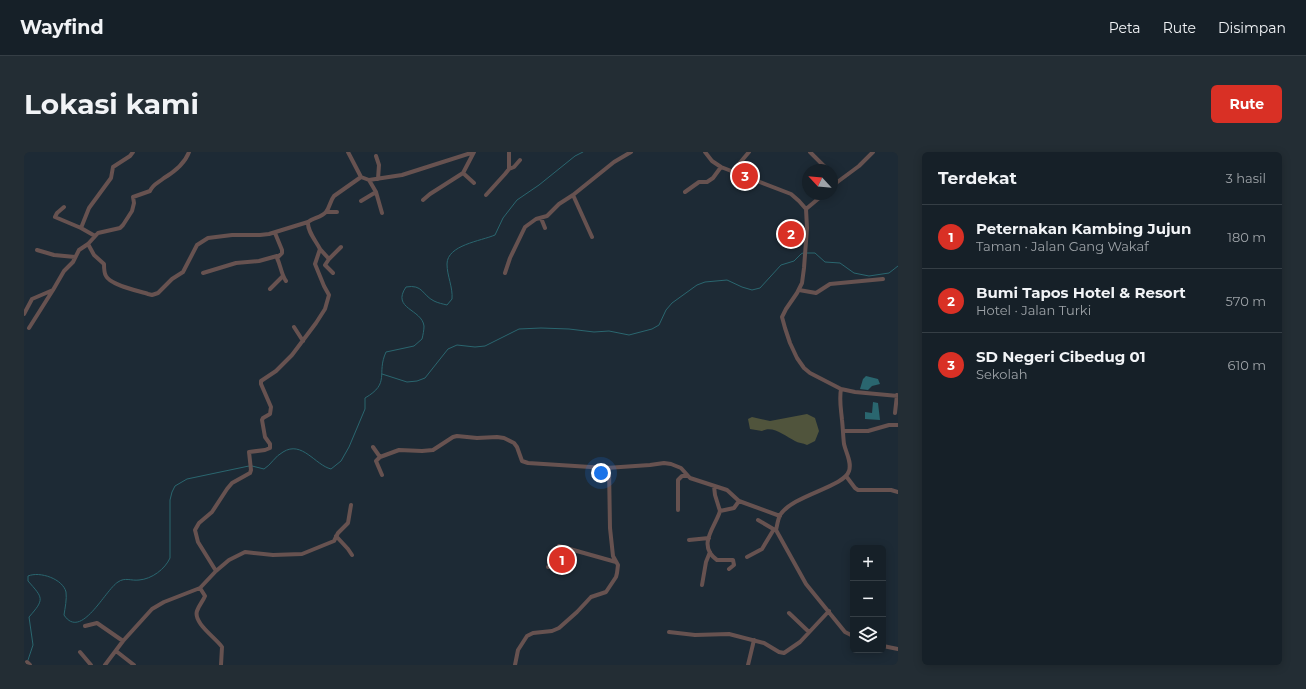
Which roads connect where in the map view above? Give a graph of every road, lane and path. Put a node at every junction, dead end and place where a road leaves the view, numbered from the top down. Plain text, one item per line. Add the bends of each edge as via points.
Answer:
1 (133, 152) edge
2 (189, 152) edge
3 (354, 152) edge
4 (474, 152) edge
5 (509, 152) edge
6 (631, 152) edge
7 (705, 152) edge
8 (749, 152) edge
9 (810, 152) edge
10 (873, 152) edge
11 (349, 154) edge
12 (376, 156) dead end
13 (520, 160) dead end
14 (822, 164) edge
15 (721, 167) junction
16 (509, 169) junction
17 (733, 171) junction
18 (463, 173) junction
19 (361, 177) junction
20 (378, 179) junction
21 (369, 180) junction
22 (838, 181) edge
23 (474, 183) dead end
24 (376, 192) junction
25 (685, 192) dead end
26 (486, 195) dead end
27 (573, 195) junction
28 (424, 200) dead end
29 (817, 200) edge
30 (361, 201) dead end
31 (64, 207) dead end
32 (806, 209) junction
33 (326, 212) junction
34 (337, 212) dead end
35 (382, 213) dead end
36 (541, 218) junction
37 (308, 222) junction
38 (80, 228) junction
39 (545, 228) dead end
40 (275, 233) junction
41 (94, 236) junction
42 (592, 237) dead end
43 (88, 244) junction
44 (341, 247) dead end
45 (320, 249) junction
46 (37, 250) dead end
47 (277, 256) junction
48 (75, 257) junction
49 (329, 259) junction
50 (203, 273) dead end
51 (333, 273) dead end
52 (505, 273) dead end
53 (282, 276) junction
54 (883, 279) dead end
55 (286, 281) dead end
56 (270, 289) dead end
57 (54, 290) junction
58 (799, 290) junction
59 (24, 314) edge
60 (294, 327) dead end
61 (29, 328) dead end
62 (303, 341) junction
63 (841, 389) junction
64 (897, 396) edge
65 (895, 413) dead end
66 (898, 425) edge
67 (843, 431) junction
68 (373, 447) dead end
69 (380, 457) junction
70 (609, 468) junction
71 (382, 475) dead end
72 (688, 476) junction
73 (846, 476) junction
74 (714, 486) junction
75 (898, 492) edge
76 (739, 501) junction
77 (351, 506) dead end
78 (678, 510) dead end
79 (720, 511) junction
80 (780, 516) junction
81 (758, 520) dead end
82 (775, 529) junction
83 (336, 536) junction
84 (709, 538) junction
85 (689, 540) dead end
86 (710, 552) junction
87 (352, 555) dead end
88 (747, 557) dead end
89 (616, 562) junction
90 (548, 567) dead end
91 (729, 569) dead end
92 (216, 571) junction
93 (702, 585) dead end
94 (200, 588) junction
95 (828, 611) junction
96 (788, 613) dead end
97 (85, 626) dead end
98 (669, 632) dead end
99 (809, 632) junction
100 (850, 634) edge
101 (754, 640) junction
102 (123, 641) junction
103 (886, 647) edge
104 (898, 649) edge
105 (116, 651) junction
106 (80, 652) dead end
107 (91, 665) edge
108 (105, 665) edge
109 (134, 665) edge
110 (221, 665) edge
111 (516, 665) edge
112 (748, 665) edge

1 - 38 street via 114,167 111,178 89,208
2 - 41 street via 178,168 152,185 150,191 133,197 132,211 120,228 103,231
3 - 11 street
4 - 18 street
4 - 20 street via 402,175
5 - 16 street
6 - 27 street via 614,162
7 - 15 street
8 - 17 street
9 - 14 street
10 - 22 street
11 - 19 street
12 - 20 street via 379,165
13 - 16 street
15 - 17 street
15 - 25 street via 713,178 707,182 699,182
16 - 26 street
17 - 32 street via 791,194
18 - 23 street
18 - 28 street
19 - 21 street
19 - 33 street via 334,196
20 - 21 street
21 - 24 street
24 - 30 street
24 - 35 street
27 - 36 street
27 - 42 street
29 - 32 street
31 - 38 street via 55,217
32 - 58 street via 804,273
33 - 34 street
33 - 37 street
36 - 39 street
36 - 52 street via 525,227
37 - 40 street
37 - 45 street via 311,234
38 - 41 street
40 - 43 street via 208,238 197,245 183,272 152,295 108,279 104,264 94,255
40 - 47 street via 282,250
41 - 43 street
43 - 48 street via 79,250
44 - 49 street
45 - 49 street
45 - 62 street via 315,264 329,297 321,316
46 - 48 street
47 - 50 street via 236,263
47 - 53 street
48 - 57 street
49 - 51 street via 325,265
53 - 55 street
53 - 56 street
54 - 58 street via 830,284 816,293
57 - 59 street via 32,299
57 - 61 street
58 - 63 street via 782,317 790,343 804,368
60 - 62 street
62 - 92 street via 281,367 261,381 271,407 270,414 262,420 269,449 249,452 251,470 246,476 232,483 196,530 198,542
63 - 64 street
63 - 67 street via 839,399
64 - 65 street
66 - 67 street via 868,431
67 - 73 street via 850,466
68 - 69 street
69 - 70 street via 403,449 433,450 457,436 497,437 514,443 523,462
69 - 71 street via 376,461
70 - 72 street via 664,463 681,468
70 - 89 street via 610,528
72 - 74 street
72 - 78 street via 682,476 678,480
73 - 75 street via 858,490
73 - 80 street via 802,498
74 - 76 street via 730,492
74 - 79 street
76 - 79 street via 734,508
76 - 80 street
77 - 83 street via 348,523
79 - 84 street
80 - 82 street
81 - 82 street
82 - 88 street via 762,550
82 - 95 street via 806,584
83 - 87 street
83 - 92 street via 334,541 302,554 273,555 245,552 229,560
84 - 85 street
84 - 86 street
86 - 91 street via 718,560 733,560 734,566
86 - 93 street
89 - 90 street via 559,546 557,566
89 - 111 street via 617,573 606,592 591,597 559,628 527,636 518,650
92 - 94 street
94 - 102 street via 159,604
94 - 110 street via 205,596 196,616 222,648
95 - 99 street
95 - 100 street
96 - 99 street
97 - 102 street via 97,623
98 - 101 street via 695,635 725,634
99 - 101 street via 798,644 784,653
101 - 112 street
102 - 105 street
103 - 104 street
105 - 108 street
105 - 109 street
106 - 107 street

